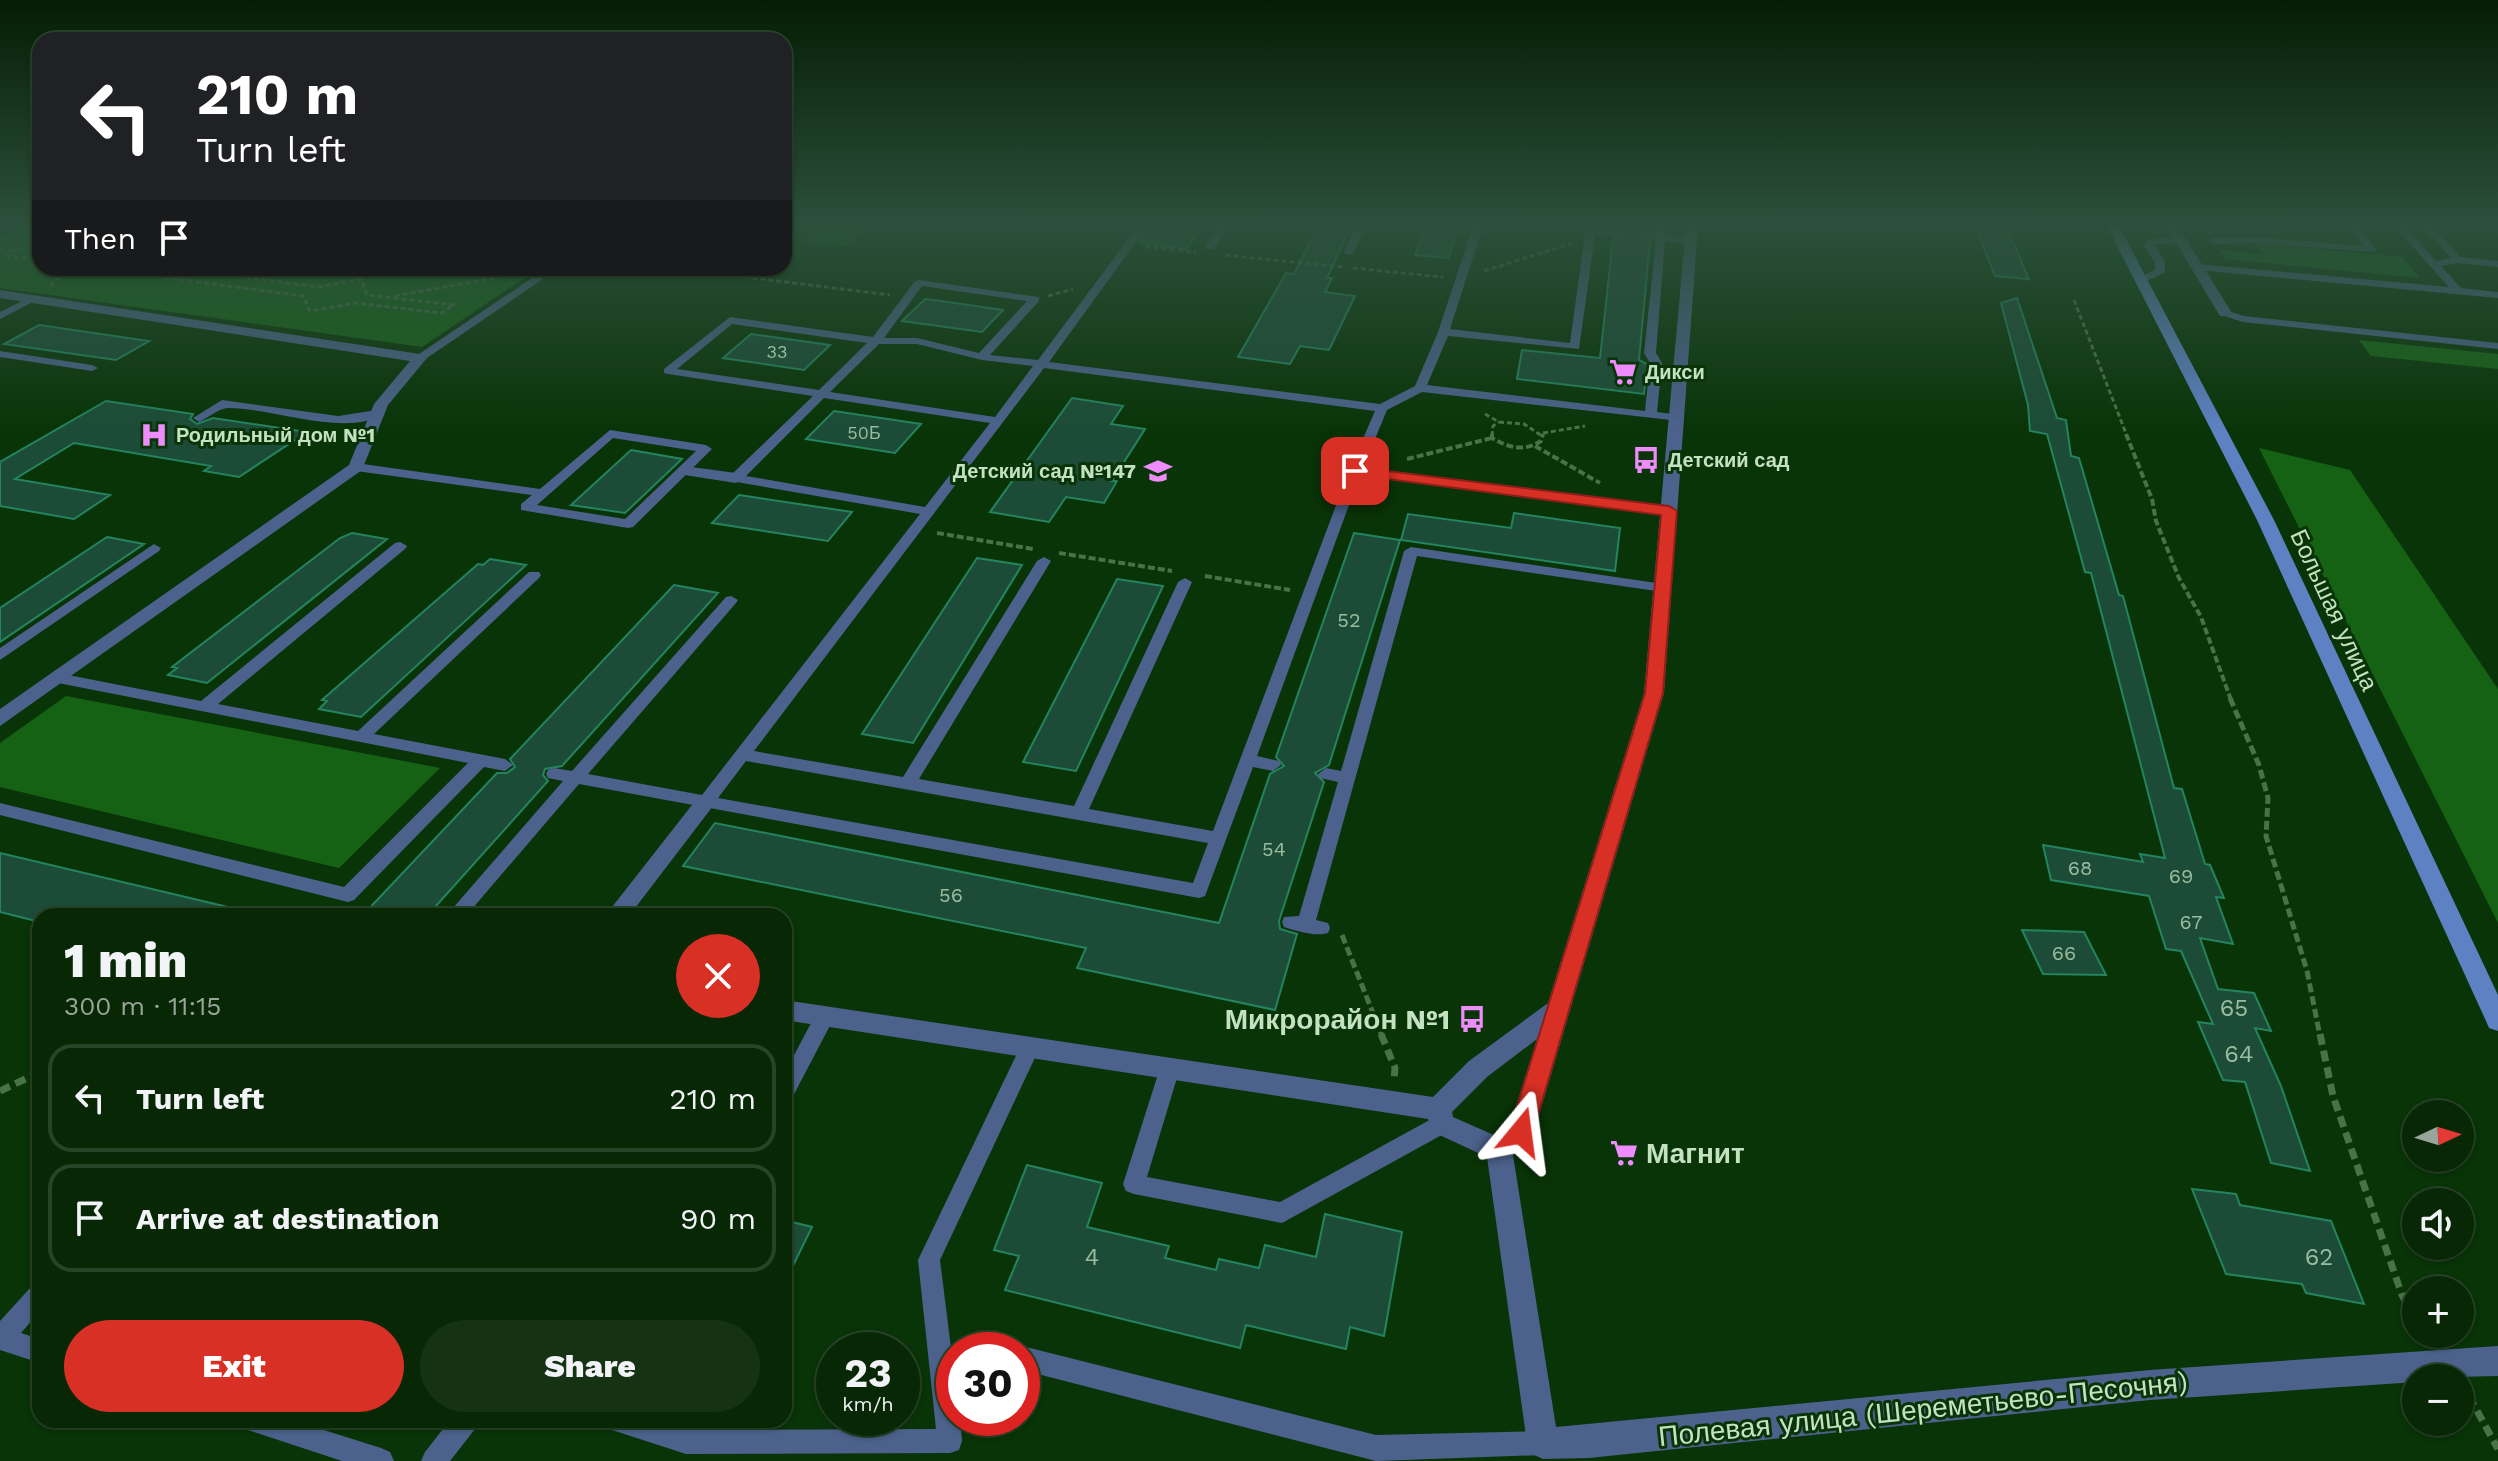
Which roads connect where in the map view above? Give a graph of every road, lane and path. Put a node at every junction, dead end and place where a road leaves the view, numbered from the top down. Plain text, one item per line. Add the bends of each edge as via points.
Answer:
1 (1, 294) edge
2 (291, 294) edge
3 (306, 294) edge
4 (408, 294) edge
5 (515, 294) edge
6 (886, 294) edge
7 (911, 294) edge
8 (1000, 294) edge
9 (1054, 294) edge
10 (1092, 294) edge
11 (1456, 294) edge
12 (1582, 294) edge
13 (1654, 294) edge
14 (1687, 294) edge
15 (2151, 294) edge
16 (2214, 294) edge
17 (367, 295) joint
18 (303, 296) junction
19 (909, 297) junction
20 (388, 298) junction
21 (34, 299) junction
22 (399, 299) junction
23 (1035, 299) junction
24 (2074, 300) dead end
25 (355, 303) junction
26 (388, 307) junction
27 (2225, 313) joint
28 (0, 316) edge
29 (1444, 332) junction
30 (876, 341) junction
31 (2498, 346) edge
32 (0, 354) edge
33 (982, 357) junction
34 (420, 358) junction
35 (1041, 364) junction
36 (77, 377) dead end
37 (1420, 388) junction
38 (1442, 390) junction
39 (821, 395) junction
40 (1382, 408) junction
41 (377, 414) junction
42 (1651, 415) junction
43 (199, 418) dead end
44 (1676, 418) junction
45 (998, 421) junction
46 (1499, 422) junction
47 (1492, 438) junction
48 (1535, 446) junction
49 (1401, 460) dead end
50 (356, 467) junction
51 (684, 471) junction
52 (1355, 471) junction
53 (736, 478) junction
54 (1604, 485) dead end
55 (543, 493) junction
56 (926, 511) junction
57 (1669, 511) junction
58 (912, 529) junction
59 (400, 546) dead end
60 (154, 548) dead end
61 (1044, 554) junction
62 (534, 575) dead end
63 (1204, 576) dead end
64 (1179, 577) joint
65 (1663, 588) junction
66 (1307, 593) junction
67 (731, 600) dead end
68 (0, 655) edge
69 (58, 678) junction
70 (205, 706) junction
71 (0, 719) edge
72 (361, 737) junction
73 (741, 754) junction
74 (481, 760) junction
75 (1246, 760) junction
76 (505, 765) dead end
77 (1273, 765) dead end
78 (554, 774) dead end
79 (1326, 774) dead end
80 (574, 778) junction
81 (1347, 778) junction
82 (908, 783) junction
83 (706, 801) junction
84 (0, 809) edge
85 (1079, 813) junction
86 (1218, 838) junction
87 (462, 908) edge
88 (622, 908) edge
89 (1306, 925) joint
90 (1558, 1009) junction
91 (792, 1011) edge
92 (825, 1016) junction
93 (2498, 1021) edge
94 (1030, 1047) junction
95 (1170, 1068) junction
96 (32, 1076) edge
97 (792, 1079) edge
98 (0, 1091) edge
99 (1391, 1102) junction
100 (1440, 1117) junction
101 (1499, 1150) junction
102 (2402, 1295) edge
103 (32, 1303) edge
104 (940, 1332) edge
105 (0, 1338) edge
106 (32, 1348) edge
107 (2498, 1361) edge
108 (1040, 1363) edge
109 (2474, 1405) edge
110 (279, 1428) edge
111 (460, 1428) edge
112 (643, 1428) edge
113 (936, 1431) edge
114 (1543, 1443) junction
115 (2498, 1449) edge
116 (381, 1461) edge
117 (434, 1461) edge

1 - 21 street
2 - 18 path
3 - 18 path
4 - 20 path
5 - 34 lane
6 - 19 path
7 - 19 lane
8 - 23 lane
9 - 23 path
10 - 35 lane
11 - 29 lane
12 - 29 lane via 1575,347
13 - 42 lane
14 - 44 street
15 - 93 street, Большая улица via 2280,551
16 - 27 street
17 - 20 path
17 - 25 path
18 - 25 path via 310,311
19 - 30 lane
20 - 22 path
21 - 28 lane
21 - 34 street
22 - 26 path
22 - 26 path via 454,305 442,313
23 - 33 lane
24 - 102 path via 2156,521 2201,617 2259,765 2268,798 2266,836 2307,971 2333,1096
25 - 26 path
27 - 31 lane
29 - 37 lane
30 - 33 lane via 917,341
30 - 39 lane
30 - 39 lane via 730,320 668,371
32 - 36 lane via 97,365
33 - 35 lane
34 - 41 street
35 - 40 lane
35 - 45 lane
37 - 38 lane
37 - 40 lane
38 - 42 lane
38 - 46 path
39 - 45 lane
39 - 53 lane
40 - 52 lane
41 - 43 lane via 338,420 222,404
41 - 50 street
42 - 44 lane
44 - 57 street
45 - 56 lane
46 - 47 path
46 - 48 path via 1533,426 1543,433
47 - 48 path via 1514,448
47 - 49 path
48 - 54 path
50 - 55 lane
50 - 69 street
51 - 53 street
51 - 55 lane via 628,524 526,507
51 - 55 lane via 706,449 610,434
52 - 57 lane
52 - 66 lane
53 - 56 lane
56 - 58 lane
57 - 65 street
58 - 61 path
58 - 73 lane
59 - 70 lane
60 - 68 lane
61 - 64 path
61 - 82 lane
62 - 72 lane
63 - 66 path
64 - 85 lane
65 - 81 lane via 1411,551
65 - 90 street via 1654,693
66 - 75 lane
67 - 80 lane
69 - 70 lane
69 - 71 street
70 - 72 lane
72 - 74 lane
73 - 82 lane
73 - 83 lane
74 - 76 lane
74 - 84 lane via 348,895
75 - 77 lane
75 - 86 lane
78 - 80 lane
79 - 81 lane
80 - 83 lane
80 - 87 lane
81 - 89 lane
82 - 85 lane
83 - 86 lane via 1199,891
83 - 88 street
85 - 86 lane
89 - 99 path via 1339,928 1395,1068
90 - 100 street via 1478,1069
90 - 101 street via 1521,1132
91 - 92 street
92 - 94 street
92 - 97 lane
94 - 95 street
94 - 104 lane via 929,1260
95 - 99 street
95 - 100 lane via 1134,1184 1282,1213
96 - 98 path
99 - 100 street
100 - 101 street
101 - 114 street
103 - 105 lane
105 - 106 lane
107 - 114 street, Полевая улица (Шереметьево-Песочня) via 2150,1385
108 - 114 lane, Полевая улица (Шереметьево-Песочня) via 1376,1448
109 - 115 path
110 - 116 lane
111 - 117 lane
112 - 113 lane via 686,1442

